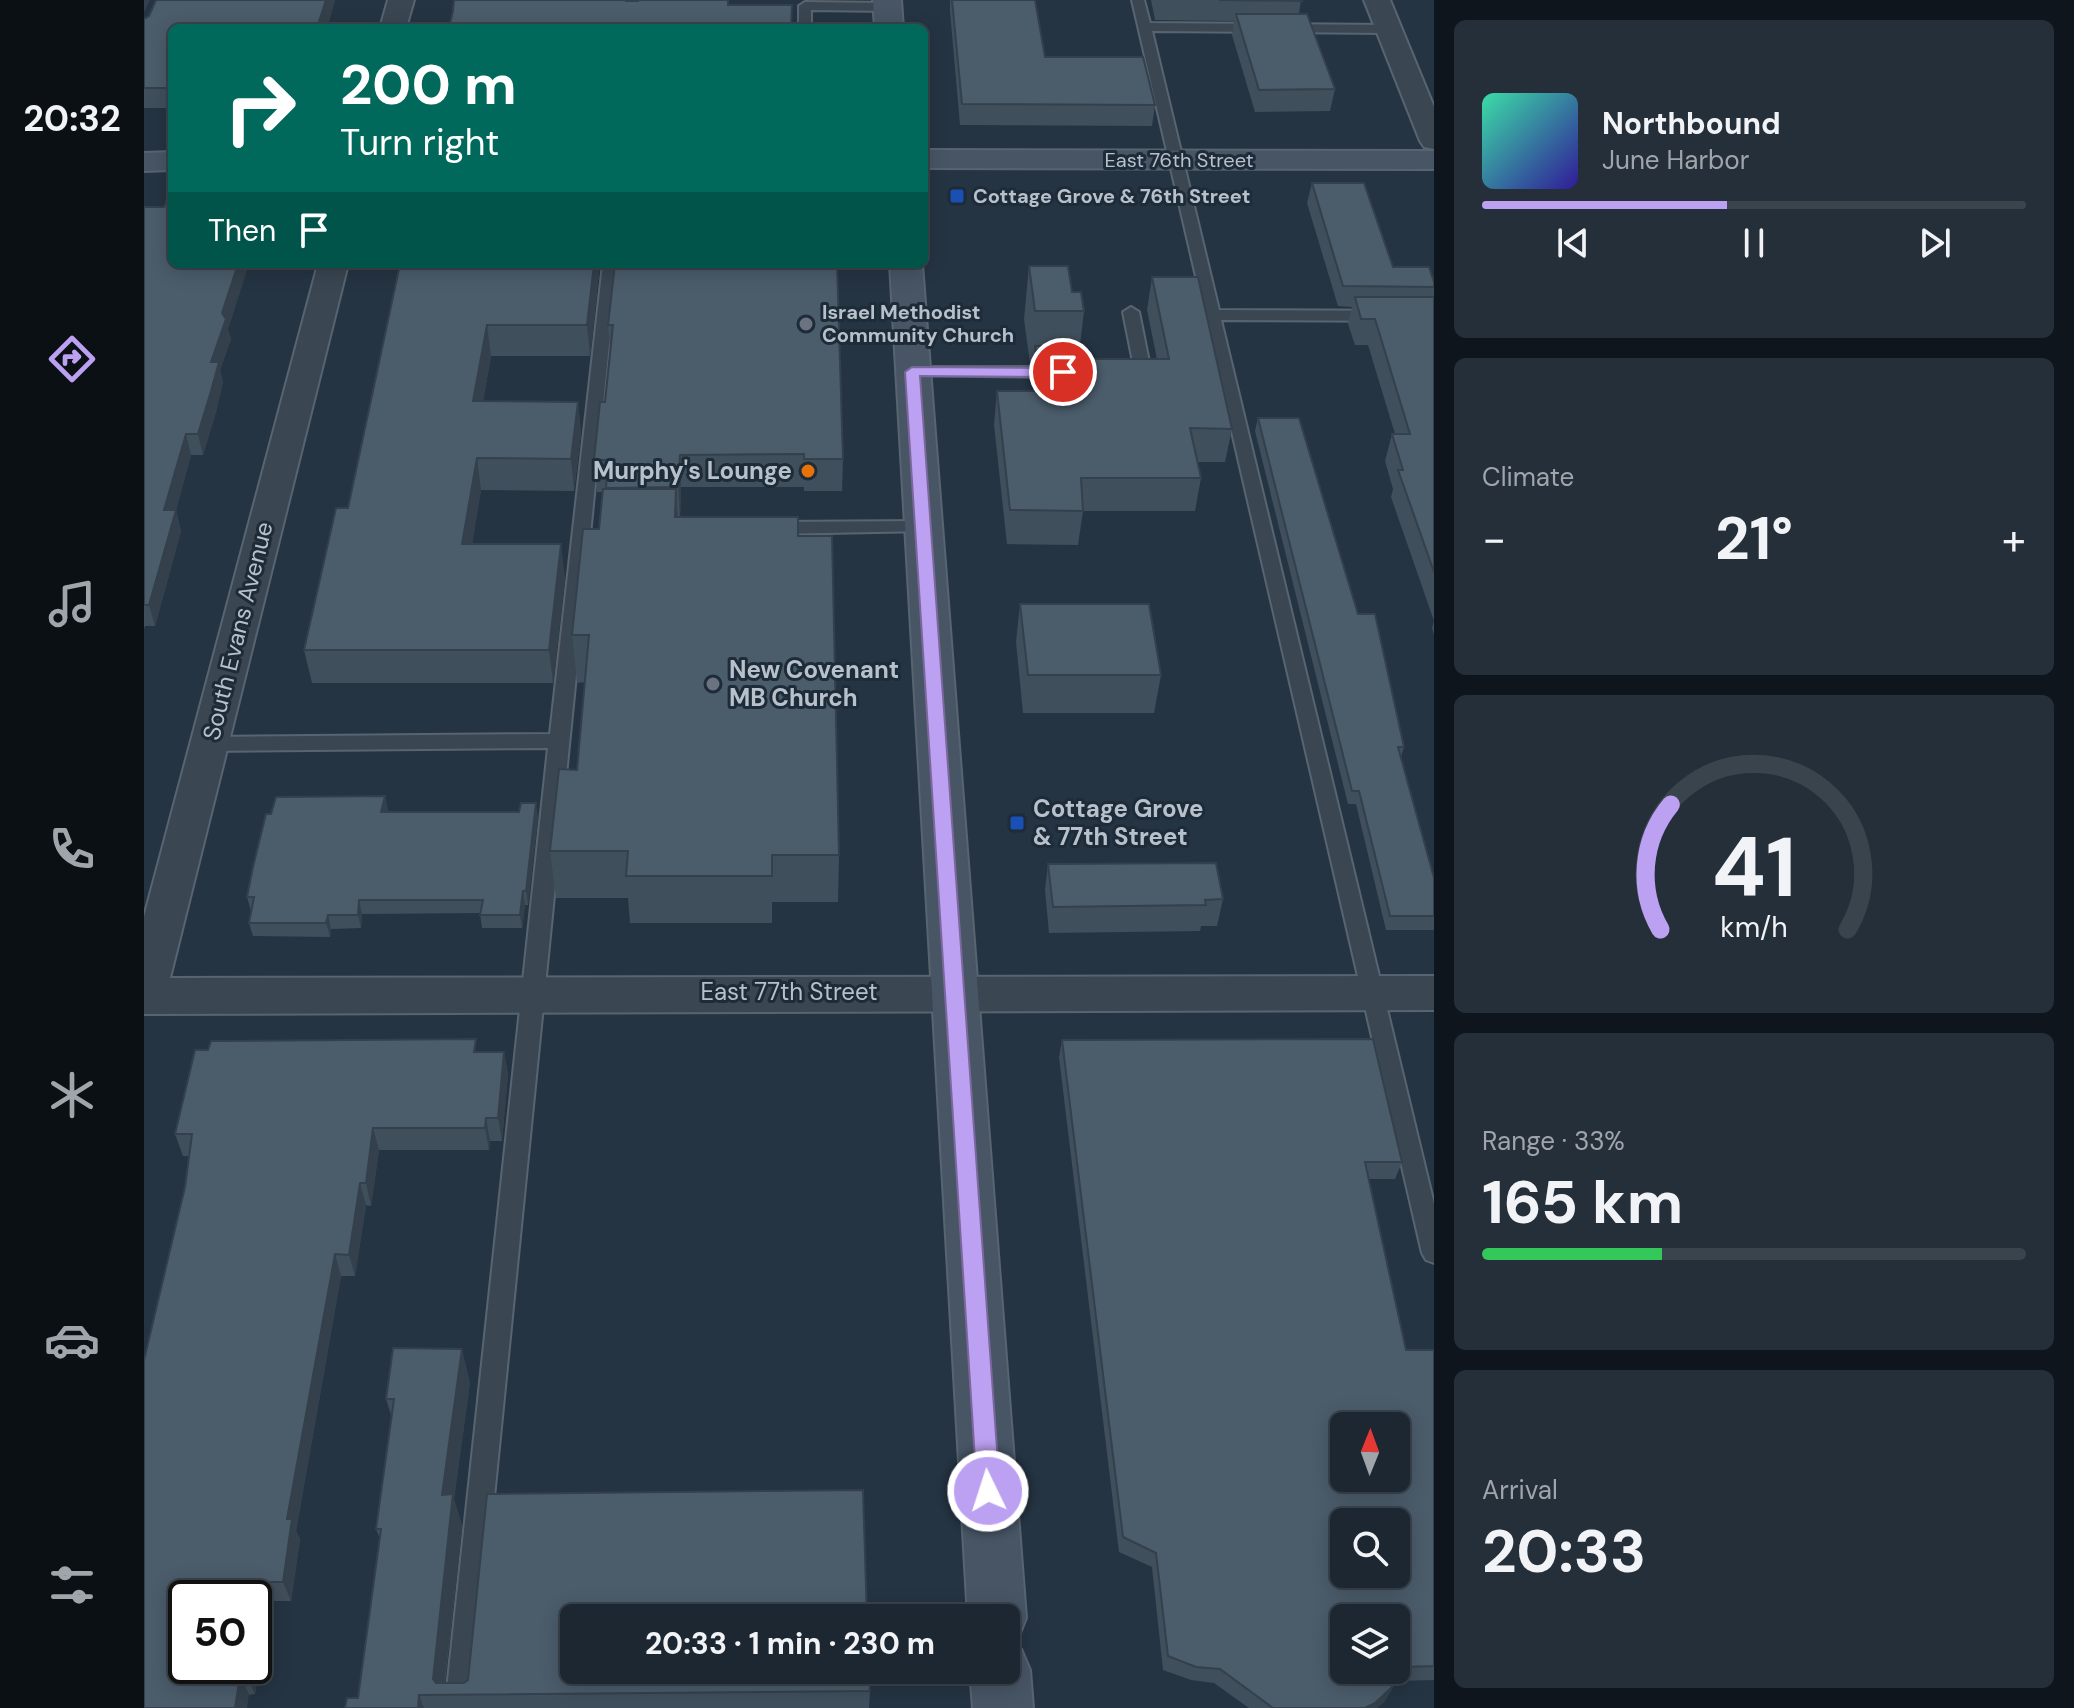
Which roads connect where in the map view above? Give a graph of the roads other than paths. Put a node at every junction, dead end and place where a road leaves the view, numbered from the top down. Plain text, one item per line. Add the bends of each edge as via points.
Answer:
1 (401, 0) edge
2 (636, 0) edge
3 (1138, 0) edge
4 (1377, 0) edge
5 (888, 12) edge
6 (394, 24) edge
7 (634, 24) edge
8 (804, 24) edge
9 (1145, 27) junction
10 (1388, 29) junction
11 (1434, 141) edge
12 (928, 159) edge
13 (1176, 160) junction
14 (1434, 160) edge
15 (168, 161) edge
16 (144, 162) edge
17 (332, 268) edge
18 (610, 268) edge
19 (906, 268) edge
20 (1131, 312) dead end
21 (1213, 315) junction
22 (1434, 316) edge
23 (912, 372) junction
24 (1070, 372) edge
25 (1114, 372) edge
26 (923, 527) junction
27 (753, 528) edge
28 (558, 741) junction
29 (209, 744) junction
30 (954, 992) junction
31 (531, 993) junction
32 (1373, 993) junction
33 (1434, 993) edge
34 (144, 996) edge
35 (1434, 1253) edge
36 (996, 1604) edge
37 (1001, 1684) edge
38 (459, 1708) edge
39 (1003, 1708) edge

1 - 6 street
2 - 7 lane
3 - 9 lane
4 - 10 street
5 - 8 lane via 798,6
9 - 10 lane
9 - 13 lane
10 - 11 street
12 - 13 main road, East 76th Street
13 - 14 main road, East 76th Street
13 - 21 lane
15 - 16 main road
17 - 29 street, South Evans Avenue
18 - 28 lane via 589,529
19 - 23 main road
20 - 25 lane via 1143,372
21 - 22 lane
21 - 32 lane
23 - 24 lane
23 - 26 main road
26 - 27 lane
26 - 30 main road
28 - 29 lane
28 - 31 lane
29 - 34 street, South Evans Avenue
30 - 31 street, East 77th Street
30 - 32 street, East 77th Street
30 - 36 main road
31 - 34 street, East 77th Street
31 - 38 lane
32 - 33 street, East 77th Street
32 - 35 lane
37 - 39 main road

